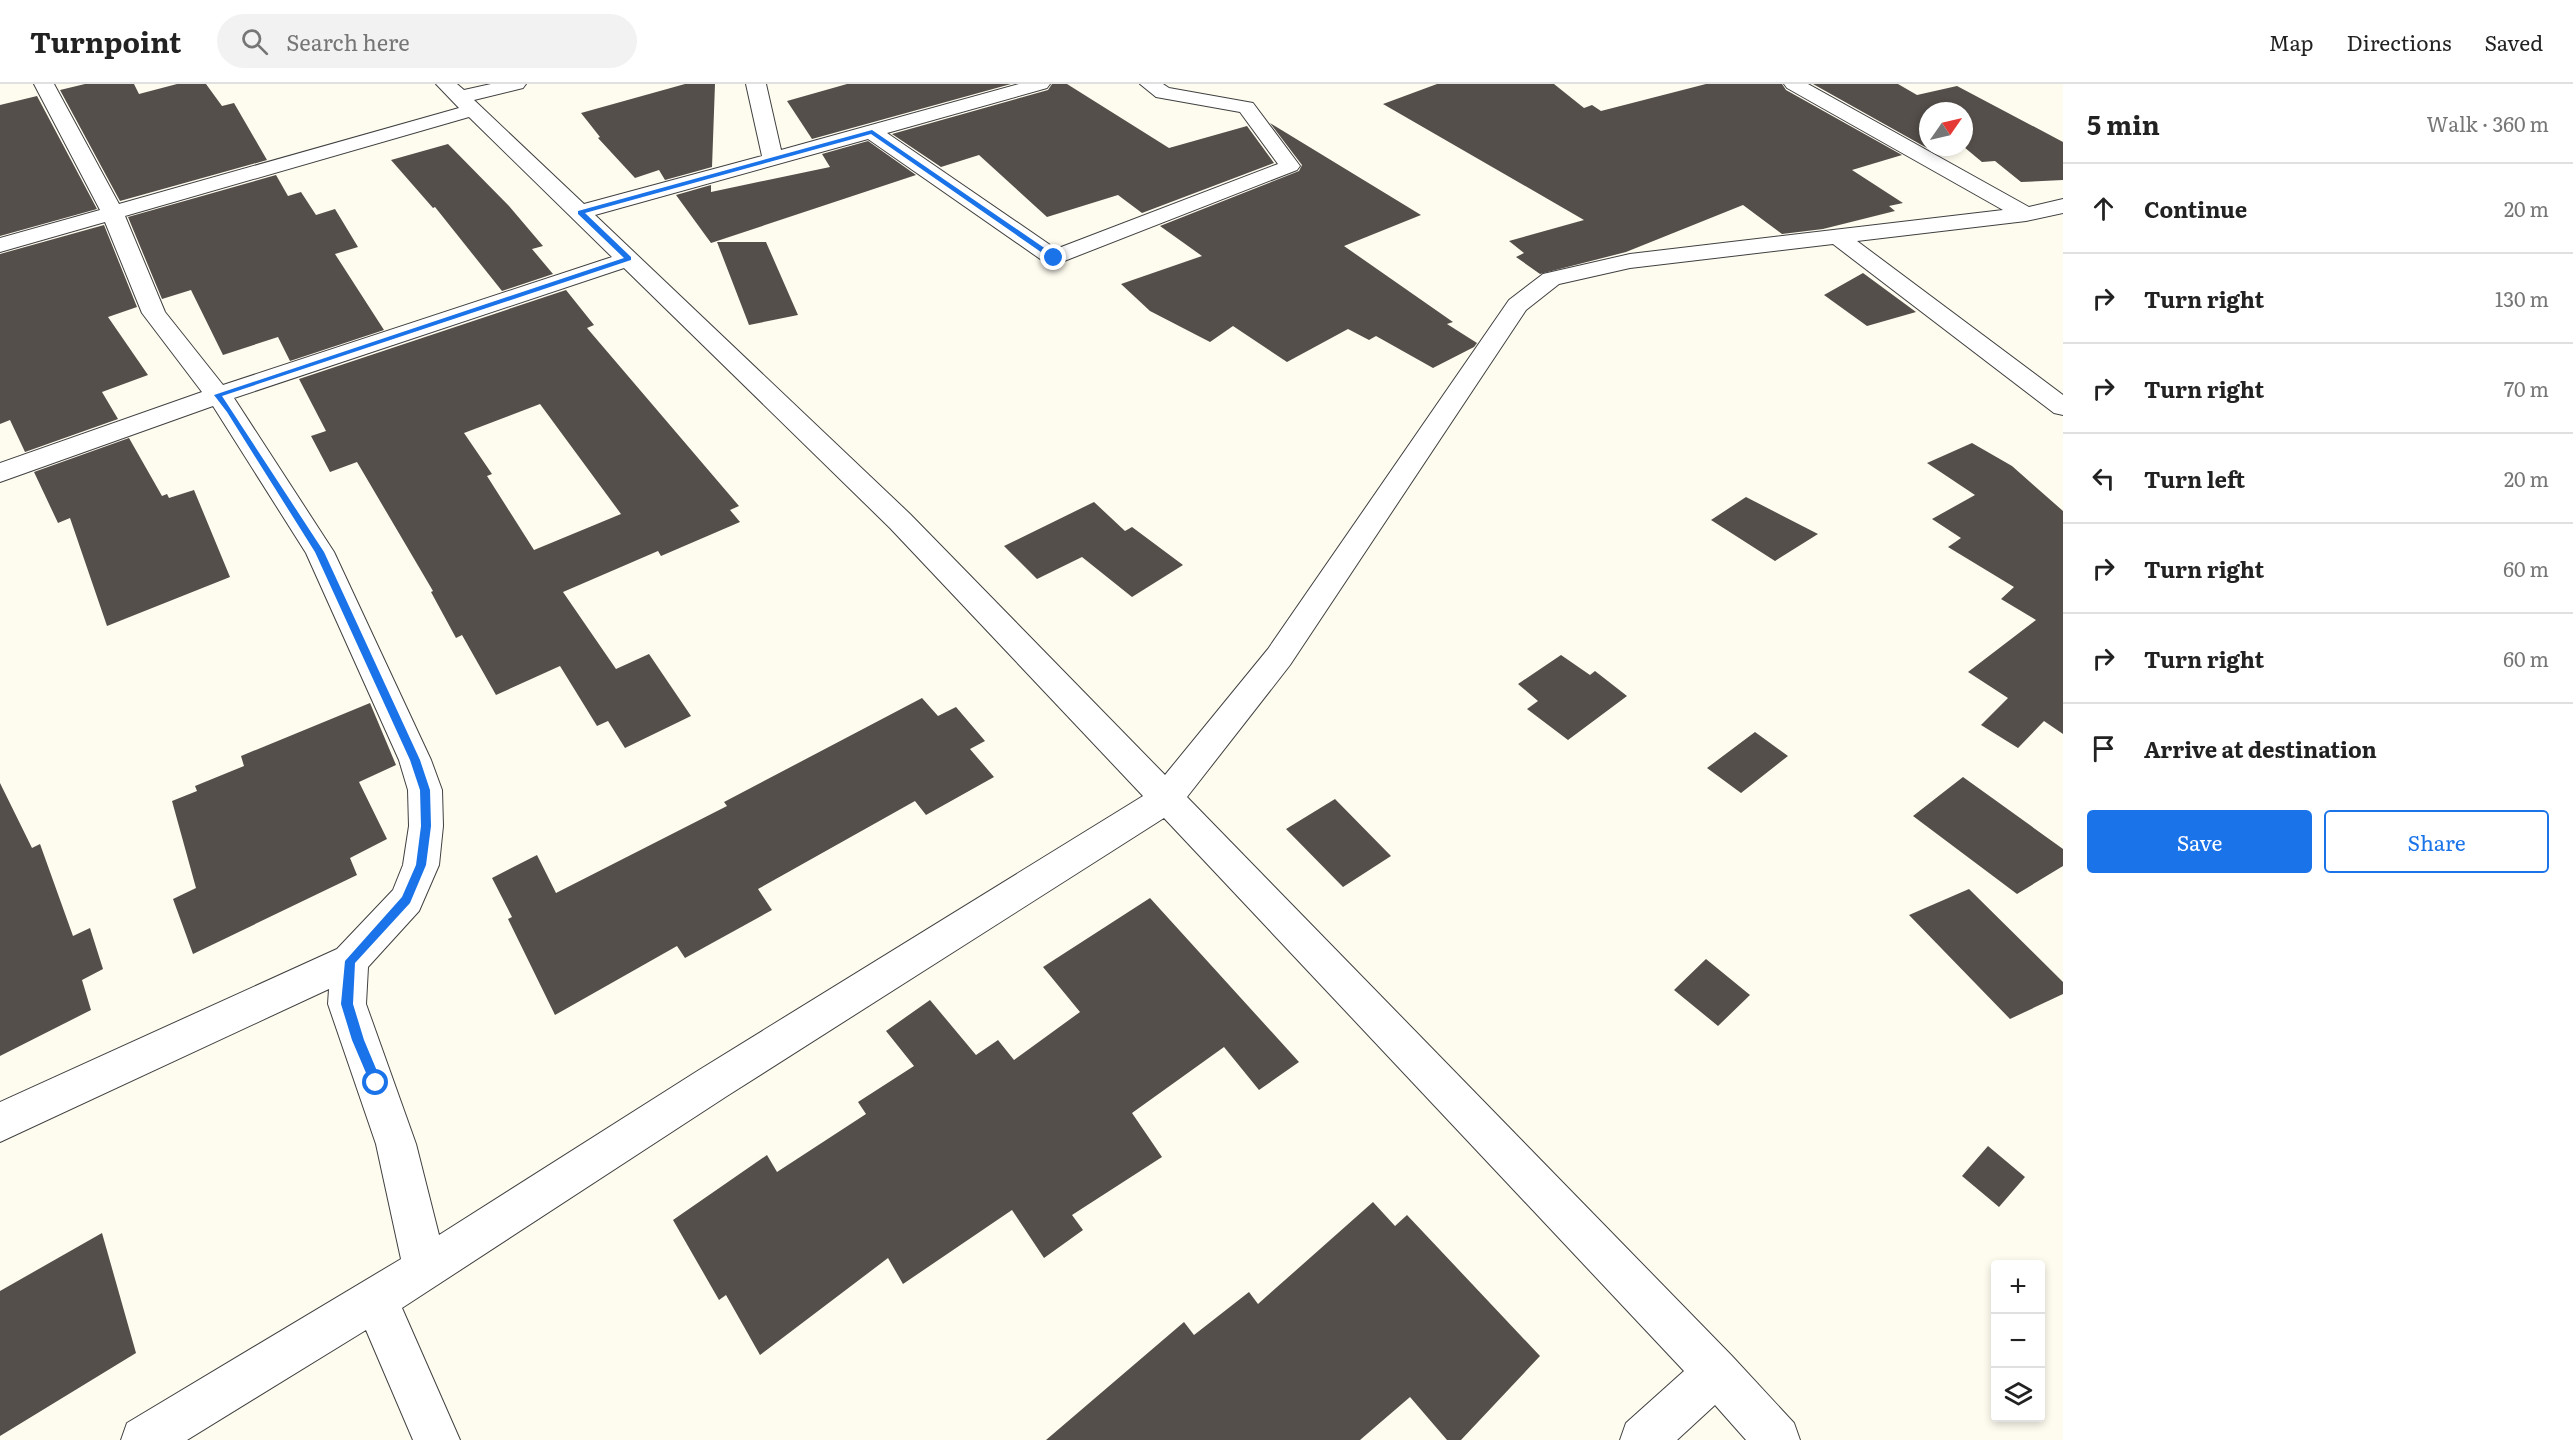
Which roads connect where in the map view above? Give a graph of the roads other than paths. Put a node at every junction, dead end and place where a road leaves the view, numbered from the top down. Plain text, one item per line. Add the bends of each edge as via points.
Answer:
1 (44, 84) edge
2 (516, 84) edge
3 (756, 84) edge
4 (1036, 84) edge
5 (1150, 84) edge
6 (1794, 84) edge
7 (460, 97) edge
8 (872, 132) junction
9 (773, 159) junction
10 (2063, 206) edge
11 (580, 212) junction
12 (113, 214) junction
13 (2026, 214) junction
14 (1837, 236) junction
15 (0, 245) edge
16 (629, 259) junction
17 (218, 395) junction
18 (2063, 407) edge
19 (0, 473) edge
20 (1165, 801) junction
21 (350, 961) junction
22 (0, 1122) edge
23 (425, 1269) junction
24 (375, 1299) junction
25 (1716, 1372) junction
26 (144, 1440) edge
27 (437, 1440) edge
28 (1643, 1440) edge
29 (1777, 1440) edge

1 - 12 street
2 - 7 street
3 - 9 street
4 - 8 street
5 - 8 street via 1164,93 1246,107 1290,166 1054,258
6 - 13 street
7 - 11 street
7 - 12 street
8 - 9 street
9 - 11 street
10 - 13 street
11 - 16 street
12 - 15 street
12 - 17 street via 154,313
13 - 14 street
14 - 18 street
14 - 20 street via 1630,261 1551,279 1517,305 1279,657
16 - 17 street
16 - 20 street via 900,521
17 - 19 street
17 - 21 street via 320,552 425,790 421,865 406,900
20 - 23 street via 712,1083
20 - 25 street
21 - 22 street
21 - 23 street via 347,1004 396,1143
23 - 24 street
24 - 26 street
24 - 27 street
25 - 28 street
25 - 29 street

